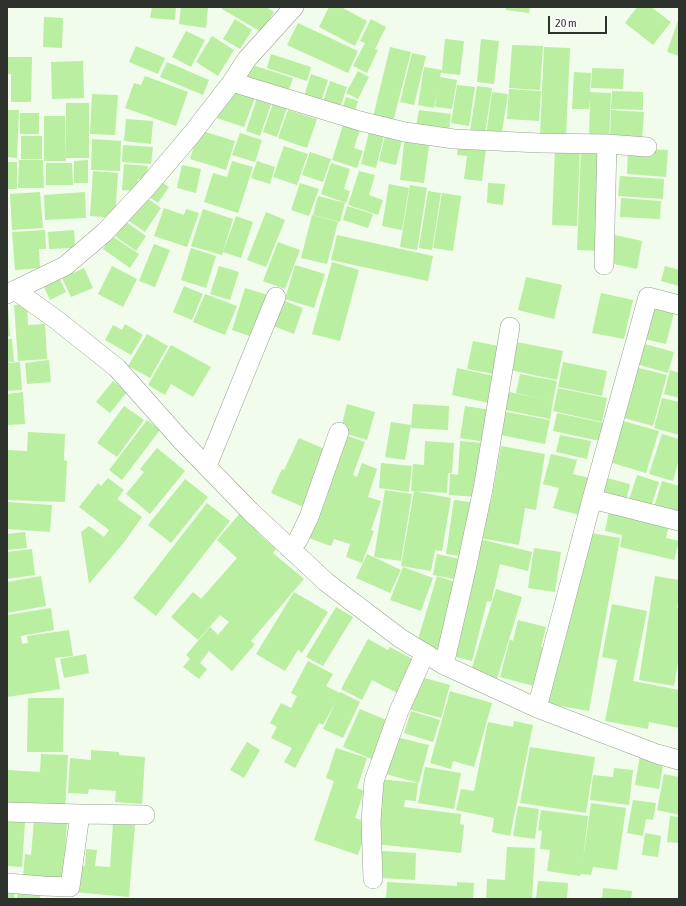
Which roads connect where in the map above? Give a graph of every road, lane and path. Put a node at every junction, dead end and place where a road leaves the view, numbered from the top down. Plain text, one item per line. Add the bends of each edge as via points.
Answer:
1 (294, 7) edge
2 (232, 82) junction
3 (606, 144) junction
4 (647, 147) dead end
5 (604, 265) dead end
6 (11, 292) edge
7 (276, 297) dead end
8 (679, 305) edge
9 (510, 327) dead end
10 (339, 432) dead end
11 (207, 466) junction
12 (592, 499) junction
13 (679, 521) edge
14 (289, 548) junction
15 (425, 653) junction
16 (444, 665) junction
17 (537, 708) junction
18 (679, 760) edge
19 (7, 812) edge
20 (80, 814) junction
21 (145, 815) dead end
22 (373, 879) dead end
23 (7, 883) edge

1 - 2 street via 247,59
2 - 3 street via 360,121 406,132 454,139
2 - 6 street via 181,147 104,233 65,266
3 - 4 street
3 - 5 street
6 - 11 street via 58,321 117,368
7 - 11 street
8 - 12 street via 648,297
9 - 16 street via 483,489
10 - 14 street via 309,516 298,540
11 - 14 street
12 - 13 street
12 - 17 street
14 - 15 street via 326,582 400,638
15 - 16 street
15 - 22 street via 399,711 374,781 371,821
16 - 17 street
17 - 18 street
19 - 20 street
20 - 21 street
20 - 23 street via 70,887

